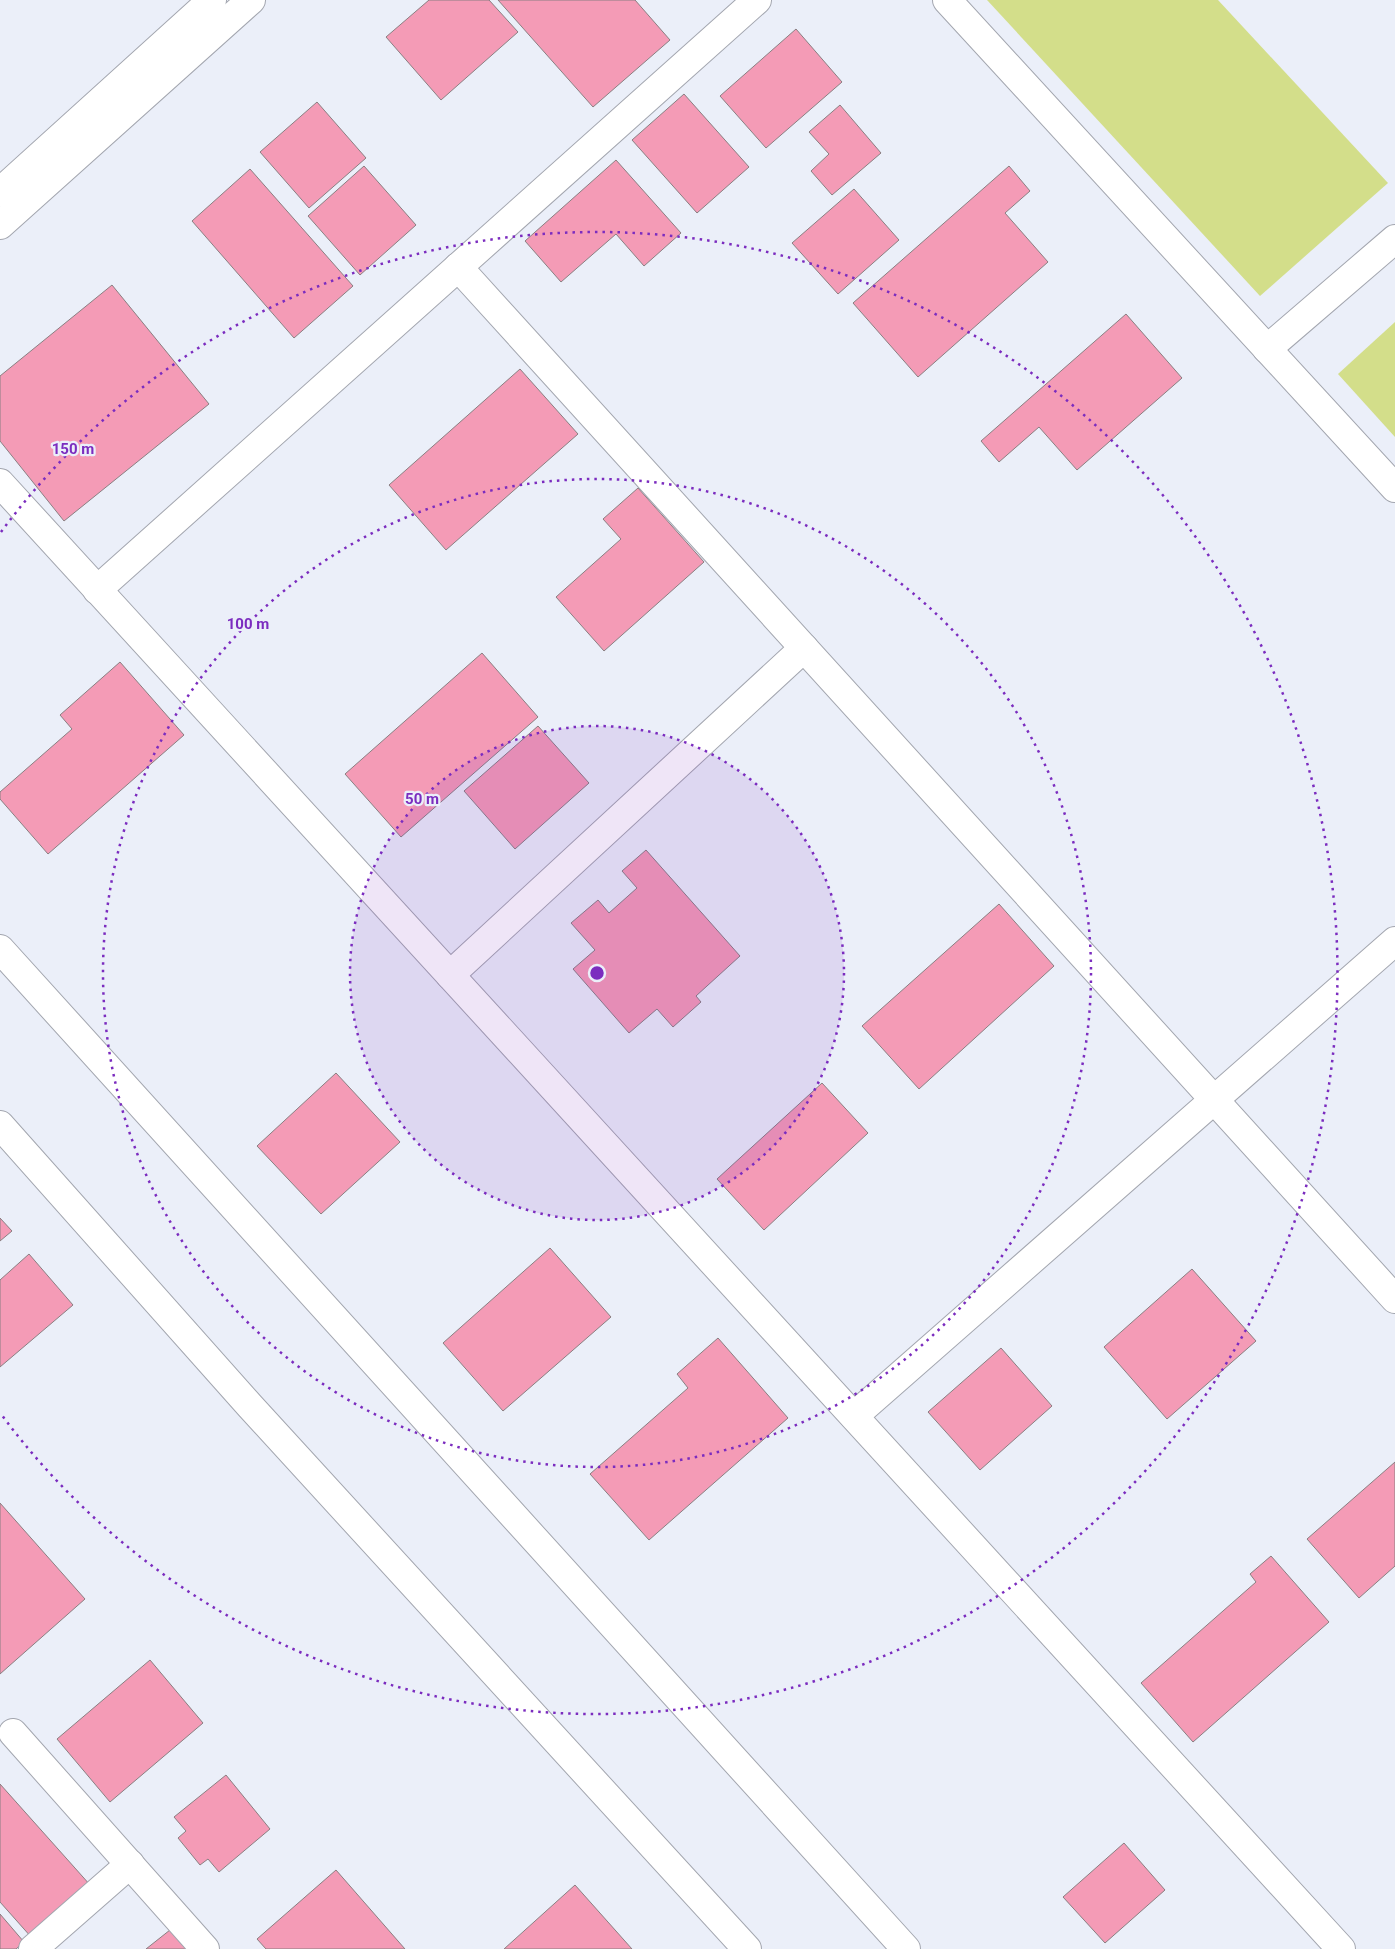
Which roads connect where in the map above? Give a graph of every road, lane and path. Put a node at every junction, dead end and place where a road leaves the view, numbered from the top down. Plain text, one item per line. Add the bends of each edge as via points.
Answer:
1 (212, 0) edge
2 (251, 0) edge
3 (757, 0) edge
4 (947, 0) edge
5 (0, 192) edge
6 (0, 225) edge
7 (1395, 239) edge
8 (458, 267) junction
9 (1267, 349) junction
10 (0, 484) edge
11 (1395, 488) edge
12 (97, 590) junction
13 (804, 648) junction
14 (1395, 941) edge
15 (0, 949) edge
16 (450, 975) junction
17 (1214, 1100) junction
18 (0, 1124) edge
19 (1395, 1299) edge
20 (854, 1416) junction
21 (13, 1733) dead end
22 (130, 1864) junction
23 (34, 1949) edge
24 (205, 1949) edge
25 (747, 1949) edge
26 (906, 1949) edge
27 (1341, 1949) edge

1 - 5 street
2 - 6 street
3 - 8 street
4 - 9 street
7 - 9 street
8 - 12 street
8 - 13 street
9 - 11 street
10 - 12 street
12 - 16 street
13 - 16 street
13 - 17 street
14 - 17 street
15 - 26 street
16 - 20 street
17 - 19 street
17 - 20 street
18 - 25 street via 250,1406
20 - 27 street
21 - 22 street
22 - 23 street
22 - 24 street

